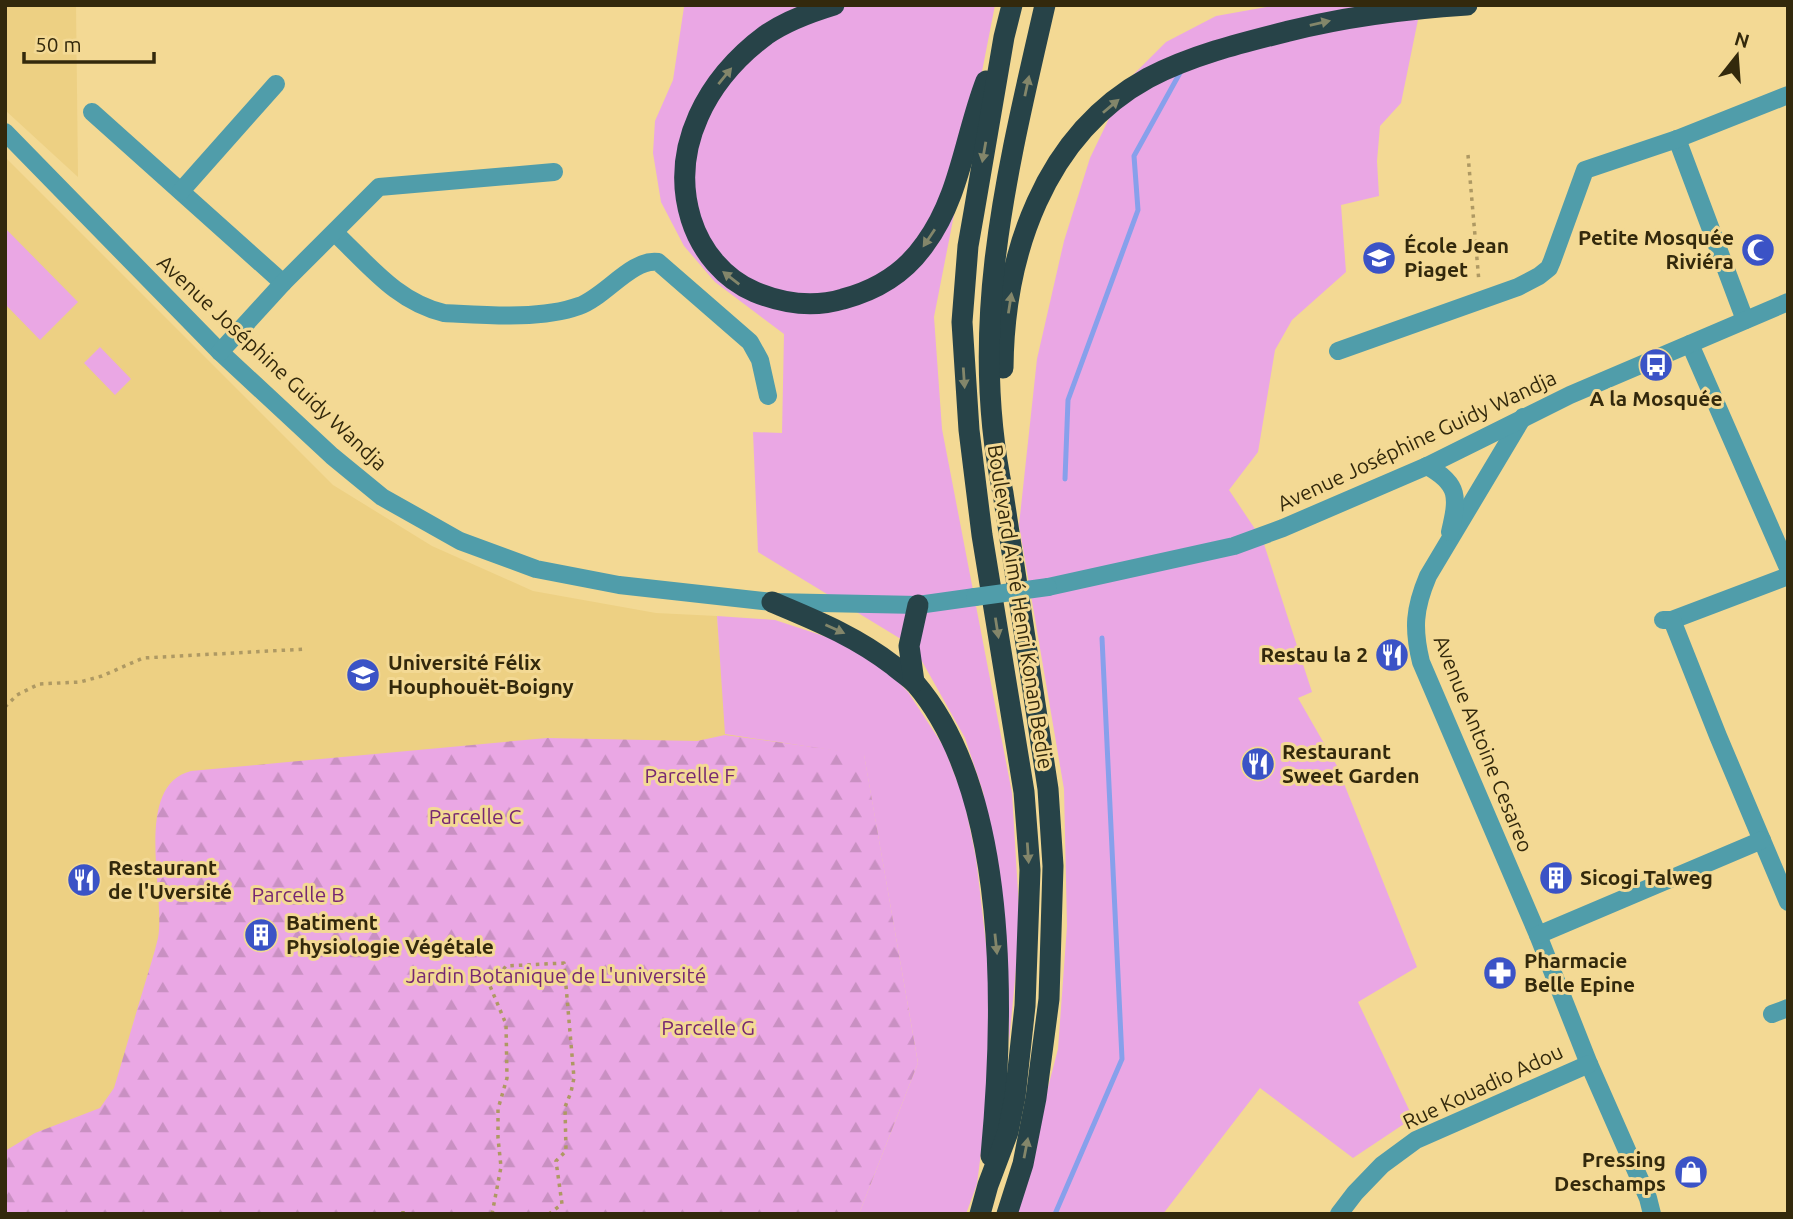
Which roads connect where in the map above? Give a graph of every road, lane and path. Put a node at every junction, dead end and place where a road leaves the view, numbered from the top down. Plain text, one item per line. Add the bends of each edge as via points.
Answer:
1 (834, 5) edge
2 (1012, 5) edge
3 (1045, 5) edge
4 (1467, 5) edge
5 (1004, 37) junction
6 (276, 84) dead end
7 (1788, 95) edge
8 (92, 112) dead end
9 (5, 132) edge
10 (1676, 139) junction
11 (1468, 155) dead end
12 (554, 172) dead end
13 (180, 191) junction
14 (335, 233) junction
15 (283, 284) junction
16 (1481, 302) junction
17 (1788, 302) edge
18 (1745, 320) junction
19 (1690, 344) junction
20 (1338, 351) dead end
21 (220, 352) junction
22 (768, 396) dead end
23 (1523, 417) junction
24 (1427, 466) junction
25 (1003, 493) junction
26 (1447, 546) junction
27 (1788, 568) edge
28 (1788, 576) edge
29 (772, 602) junction
30 (918, 605) junction
31 (306, 649) dead end
32 (914, 682) junction
33 (5, 707) edge
34 (1762, 840) junction
35 (1788, 902) edge
36 (1538, 934) junction
37 (1589, 1064) junction
38 (988, 1185) junction
39 (492, 1214) edge
40 (549, 1214) edge
41 (980, 1214) edge
42 (1007, 1214) edge
43 (1339, 1214) edge
44 (1652, 1214) edge

5 -> 1 highway via 951,196 924,247 894,277 863,294 824,304 786,303 743,287 720,269 695,234 683,174 687,146 705,102 746,52 785,24
2 - 5 highway, Boulevard Aimé Henri Konan Bedie
25 -> 3 highway, Boulevard Aimé Henri Konan Bedie via 992,419 991,295 1001,208
25 -> 4 highway via 1003,361 1020,245 1049,175 1086,128 1146,79 1196,57 1322,22 1389,10
5 -> 38 highway, Boulevard Aimé Henri Konan Bedie via 968,246 962,322 970,443 1024,792 1030,870 1025,1006 1015,1097 1008,1132
6 - 13 street
7 - 10 street
8 - 13 street
9 - 21 street, Avenue Joséphine Guidy Wandja
10 - 16 street via 1585,170 1549,268
10 - 18 street
11 - 16 path
12 - 14 street via 379,187
13 - 15 street
14 - 15 street
14 - 22 street via 403,297 444,313 553,313 596,298 643,263 658,262 750,342 760,360
15 - 21 street
16 - 20 street
17 - 18 street, Avenue Joséphine Guidy Wandja
18 - 19 street, Avenue Joséphine Guidy Wandja
19 - 23 street, Avenue Joséphine Guidy Wandja
19 - 27 street
21 - 29 street, Avenue Joséphine Guidy Wandja via 382,497 460,541 536,569 619,585
23 - 24 street, Avenue Joséphine Guidy Wandja
23 - 26 street, Avenue Antoine Cesareo
24 - 26 street via 1444,475 1454,490
24 - 30 street, Avenue Joséphine Guidy Wandja, bridge via 1234,546 1048,587
42 -> 25 highway, Boulevard Aimé Henri Konan Bedie via 1036,1098 1049,999 1053,866 1048,789
26 - 36 street, Avenue Antoine Cesareo via 1418,603 1415,636 1421,662
28 - 34 street via 1667,620
29 - 30 street, Avenue Joséphine Guidy Wandja
29 -> 32 highway via 855,638
30 - 32 highway via 909,646
31 - 33 path via 143,658 80,682 38,684
32 -> 38 highway via 952,743 973,795 986,857 999,976 997,1094
34 - 35 street
34 - 36 street
36 - 37 street, Avenue Antoine Cesareo
37 - 43 street, Rue Kouadio Adou via 1416,1140 1381,1166
37 - 44 street, Avenue Antoine Cesareo
38 - 41 highway, Boulevard Aimé Henri Konan Bedie
39 - 40 path via 501,1167 498,1119 507,1077 506,1024 490,986 506,966 564,963 574,1078 565,1107 566,1152 556,1161 562,1204

